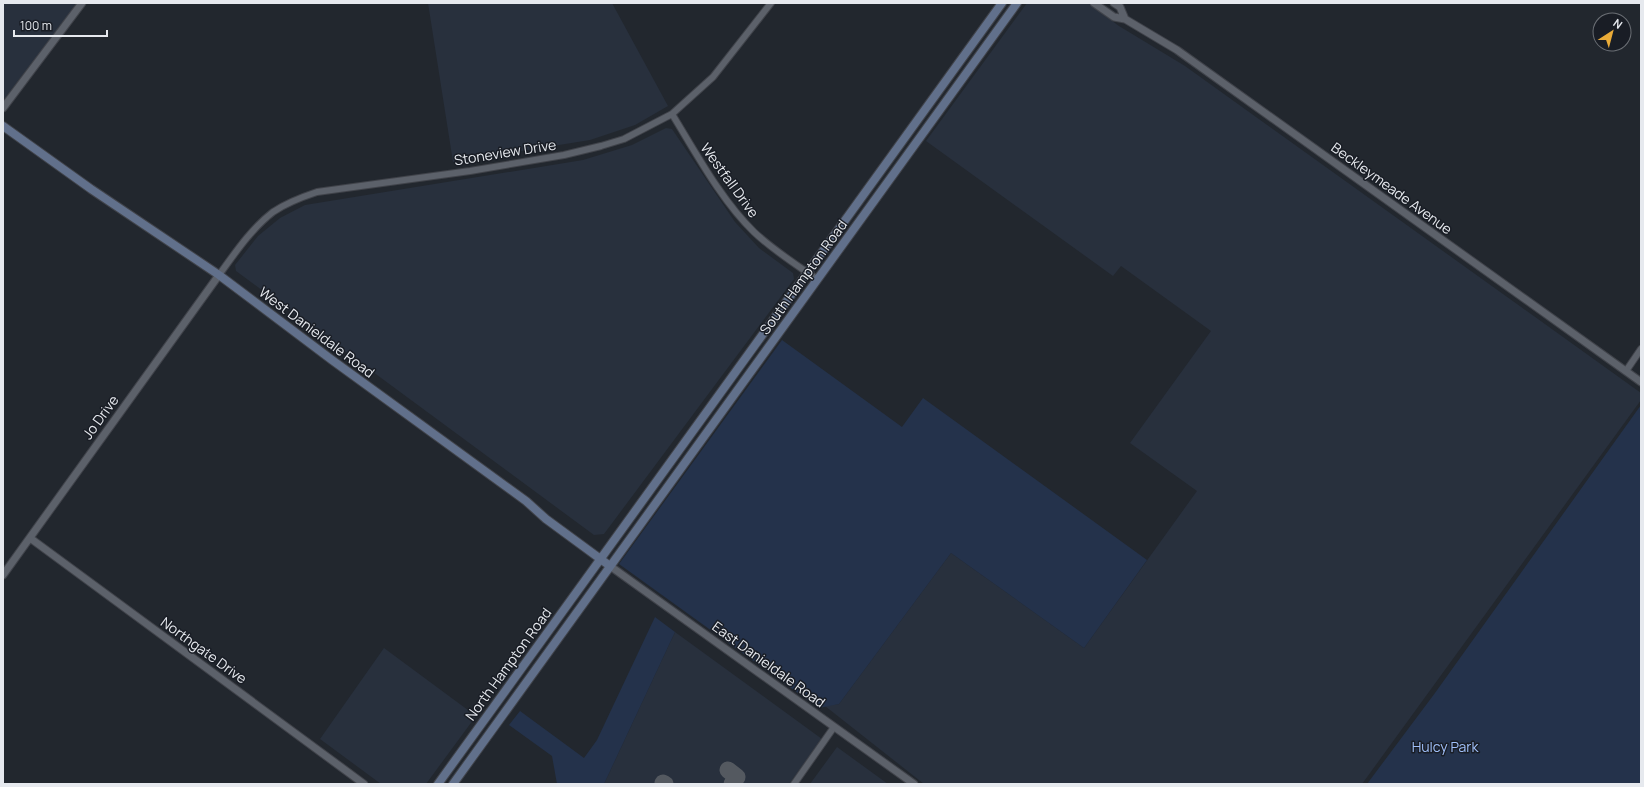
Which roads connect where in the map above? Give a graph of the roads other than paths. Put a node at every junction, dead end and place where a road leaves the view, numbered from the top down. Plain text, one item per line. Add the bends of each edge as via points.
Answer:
1 (82, 3) edge
2 (771, 3) edge
3 (1002, 3) edge
4 (1016, 3) edge
5 (1094, 3) edge
6 (1114, 3) edge
7 (1125, 19) junction
8 (3, 108) edge
9 (672, 114) junction
10 (3, 126) edge
11 (807, 272) junction
12 (219, 275) junction
13 (817, 279) junction
14 (1641, 349) edge
15 (1626, 371) junction
16 (1641, 382) edge
17 (705, 412) junction
18 (715, 420) junction
19 (30, 538) junction
20 (599, 558) junction
21 (610, 566) junction
22 (3, 575) edge
23 (517, 673) junction
24 (527, 681) junction
25 (834, 727) junction
26 (462, 751) junction
27 (471, 759) junction
28 (364, 784) edge
29 (438, 784) edge
30 (453, 784) edge
31 (794, 784) edge
32 (914, 784) edge

1 - 8 street
2 - 9 street, Stoneview Drive via 713,77
3 - 11 main road, South Hampton Road
4 - 13 main road, South Hampton Road
5 - 7 street, Beckleymeade Avenue via 1114,18
6 - 7 street, Beckleymeade Avenue via 1120,8
7 - 15 street, Beckleymeade Avenue via 1177,50
9 - 11 street, Westfall Drive via 732,207 774,250
9 - 12 street, Stoneview Drive via 624,139 564,155 305,196 277,210 258,225
10 - 12 main road, West Danieldale Road
11 - 13 street, Westfall Drive
11 - 17 main road, South Hampton Road
12 - 19 street, Jo Drive
12 - 20 main road, West Danieldale Road via 526,501
13 - 18 main road, South Hampton Road
14 - 15 street
15 - 16 street, Beckleymeade Avenue
17 - 18 main road
17 - 20 main road, South Hampton Road
18 - 21 main road, South Hampton Road
19 - 22 street, Jo Drive
19 - 28 street, Northgate Drive
20 - 21 main road, West Danieldale Road
20 - 23 main road, North Hampton Road
21 - 24 main road, North Hampton Road
21 - 25 street, East Danieldale Road
23 - 24 main road
23 - 26 main road, North Hampton Road
24 - 27 main road, North Hampton Road
25 - 31 street
25 - 32 street, East Danieldale Road
26 - 27 main road
26 - 29 main road, North Hampton Road
27 - 30 main road, North Hampton Road

